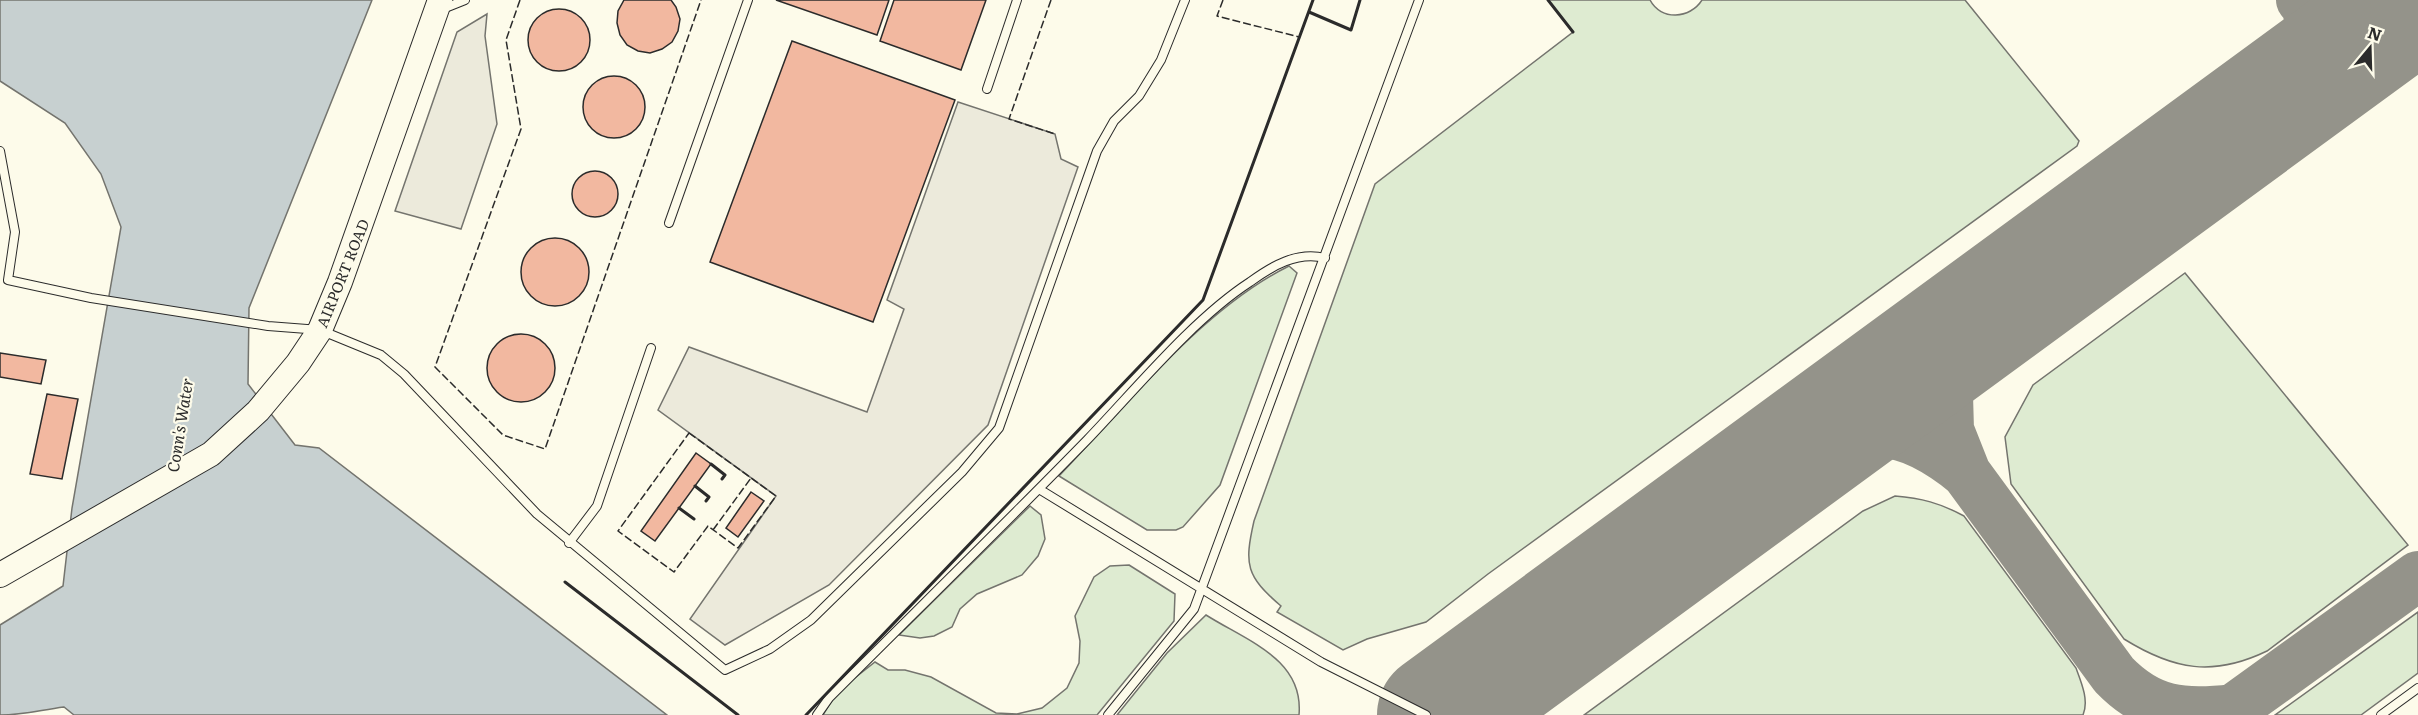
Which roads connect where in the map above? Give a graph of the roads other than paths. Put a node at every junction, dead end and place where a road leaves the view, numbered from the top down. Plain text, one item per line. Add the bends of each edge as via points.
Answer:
1 (465, 0) edge
2 (748, 0) edge
3 (1017, 0) edge
4 (1185, 0) edge
5 (1419, 0) edge
6 (439, 5) edge
7 (987, 89) dead end
8 (0, 151) edge
9 (669, 223) dead end
10 (1325, 258) junction
11 (320, 330) junction
12 (651, 348) dead end
13 (1039, 489) junction
14 (569, 543) junction
15 (0, 575) edge
16 (1202, 588) junction
17 (2418, 688) edge
18 (817, 715) edge
19 (1108, 715) edge
20 (1426, 715) edge
21 (2381, 715) edge

1 - 6 lane
2 - 9 lane
3 - 7 lane
4 - 14 lane via 1161,60 1139,96 1114,121 1097,151 999,428 962,472 811,621 770,649 725,670
5 - 10 lane
6 - 11 street, AIRPORT ROAD
8 - 11 lane via 15,232 8,280 91,298 268,326
10 - 13 lane via 1302,255 1247,283 1198,326
10 - 16 lane
11 - 14 lane via 381,355 404,374
11 - 15 street, AIRPORT ROAD via 258,411 210,454
12 - 14 lane via 597,506
13 - 16 lane
13 - 18 lane
16 - 19 lane via 1194,609
16 - 20 lane via 1321,662
17 - 21 lane

